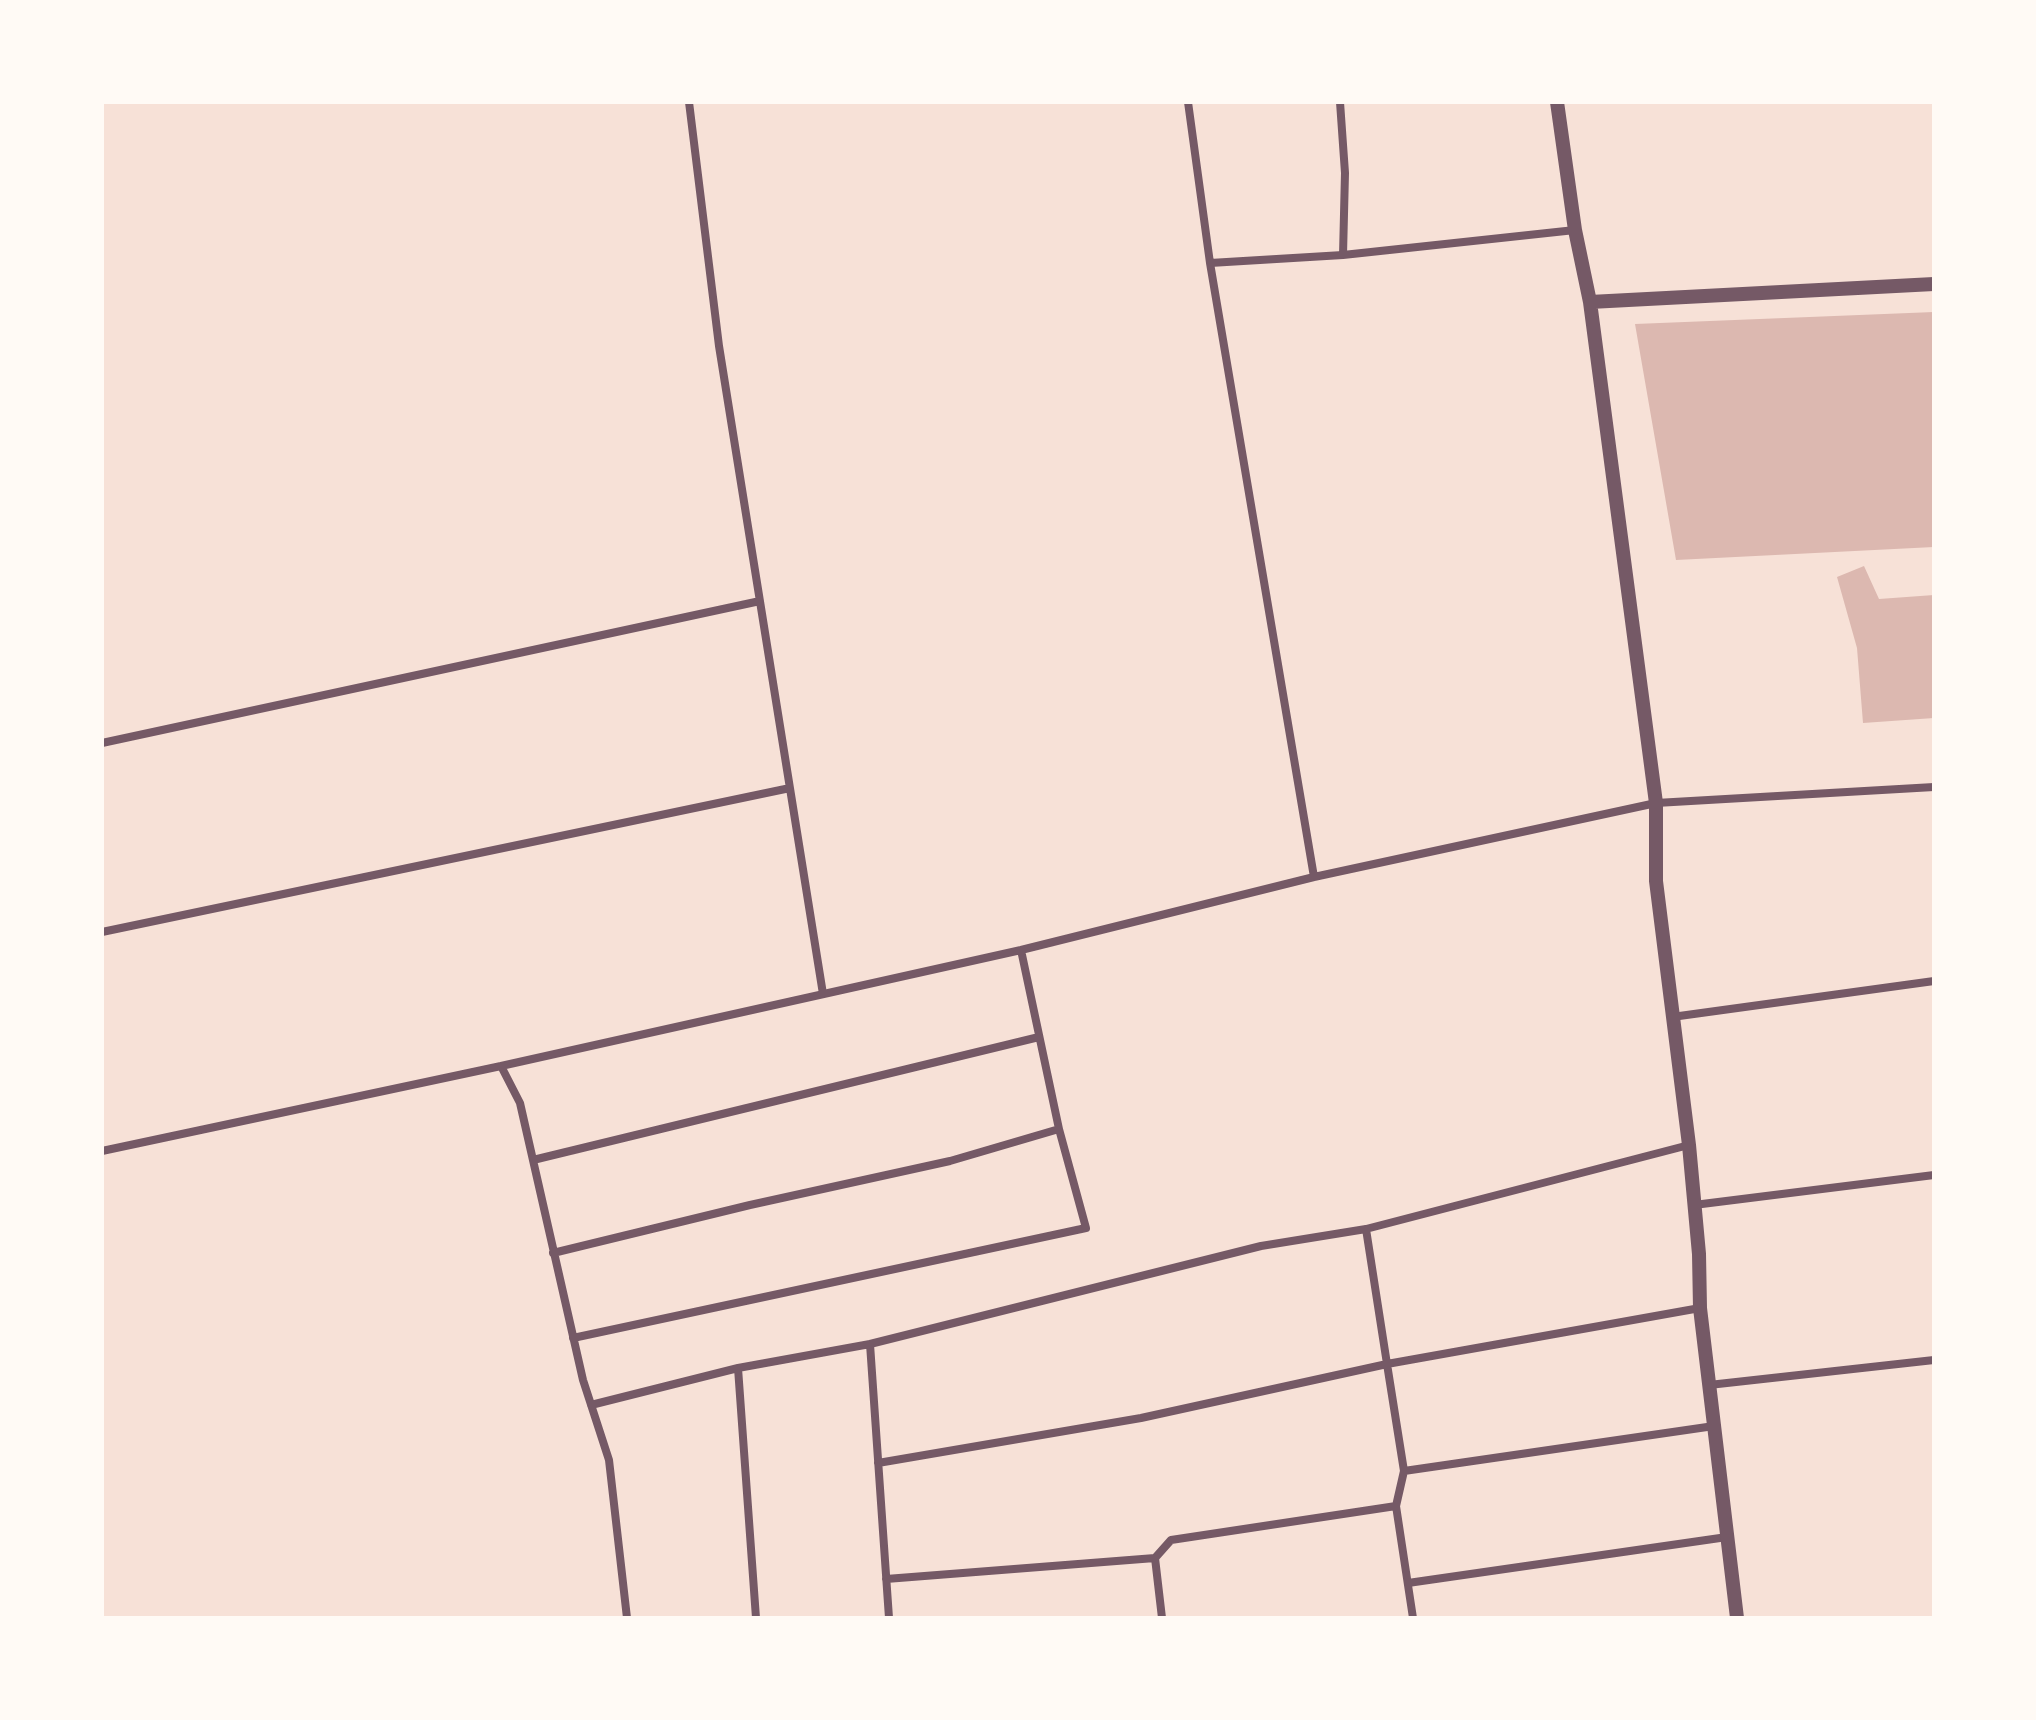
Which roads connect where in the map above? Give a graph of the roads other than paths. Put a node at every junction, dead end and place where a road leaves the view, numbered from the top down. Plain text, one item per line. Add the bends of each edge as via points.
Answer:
1 (689, 102) edge
2 (1188, 102) edge
3 (1340, 102) edge
4 (1557, 102) edge
5 (1575, 230) junction
6 (1343, 255) junction
7 (1210, 263) junction
8 (1934, 284) edge
9 (1590, 302) junction
10 (760, 601) junction
11 (102, 743) edge
12 (1934, 787) edge
13 (790, 788) junction
14 (1656, 803) junction
15 (1314, 877) junction
16 (102, 932) edge
17 (1021, 950) junction
18 (1934, 981) edge
19 (823, 994) junction
20 (1672, 1017) junction
21 (1039, 1037) junction
22 (501, 1066) junction
23 (1059, 1129) junction
24 (1689, 1145) junction
25 (102, 1151) edge
26 (533, 1160) junction
27 (1934, 1175) edge
28 (1694, 1205) junction
29 (1366, 1229) junction
30 (553, 1253) junction
31 (1700, 1308) junction
32 (573, 1338) junction
33 (870, 1344) junction
34 (1934, 1360) edge
35 (1387, 1364) junction
36 (738, 1368) junction
37 (1709, 1385) junction
38 (591, 1405) junction
39 (1714, 1426) junction
40 (878, 1463) junction
41 (1404, 1471) junction
42 (1396, 1506) junction
43 (1727, 1537) junction
44 (1155, 1558) junction
45 (886, 1579) junction
46 (1408, 1583) junction
47 (627, 1618) edge
48 (756, 1618) edge
49 (889, 1618) edge
50 (1162, 1618) edge
51 (1413, 1618) edge
52 (1737, 1618) edge

1 - 10 street via 719,346
2 - 7 street
3 - 6 street
4 - 5 street
5 - 6 street
5 - 9 street
6 - 7 street
7 - 15 street
8 - 9 street
9 - 14 street
10 - 11 street
10 - 13 street
12 - 14 street
13 - 16 street
13 - 19 street
14 - 15 street
14 - 20 street via 1656,881
15 - 17 street
17 - 19 street
17 - 21 street
18 - 20 street
19 - 22 street
20 - 24 street
21 - 23 street
21 - 26 street
22 - 25 street
22 - 26 street via 520,1103
23 - 30 street via 950,1161
23 - 32 street via 1086,1228
24 - 28 street
24 - 29 street
26 - 30 street
27 - 28 street
28 - 31 street
29 - 33 street via 1261,1246
29 - 35 street
30 - 32 street
31 - 35 street
31 - 37 street
32 - 38 street
33 - 36 street
33 - 40 street
34 - 37 street
35 - 40 street via 1141,1418
35 - 41 street
36 - 38 street
36 - 48 street
37 - 39 street
38 - 47 street via 609,1460
39 - 41 street
39 - 43 street
40 - 45 street
41 - 42 street
42 - 44 street via 1171,1540
42 - 46 street
43 - 46 street
43 - 52 street
44 - 45 street
44 - 50 street
45 - 49 street
46 - 51 street

